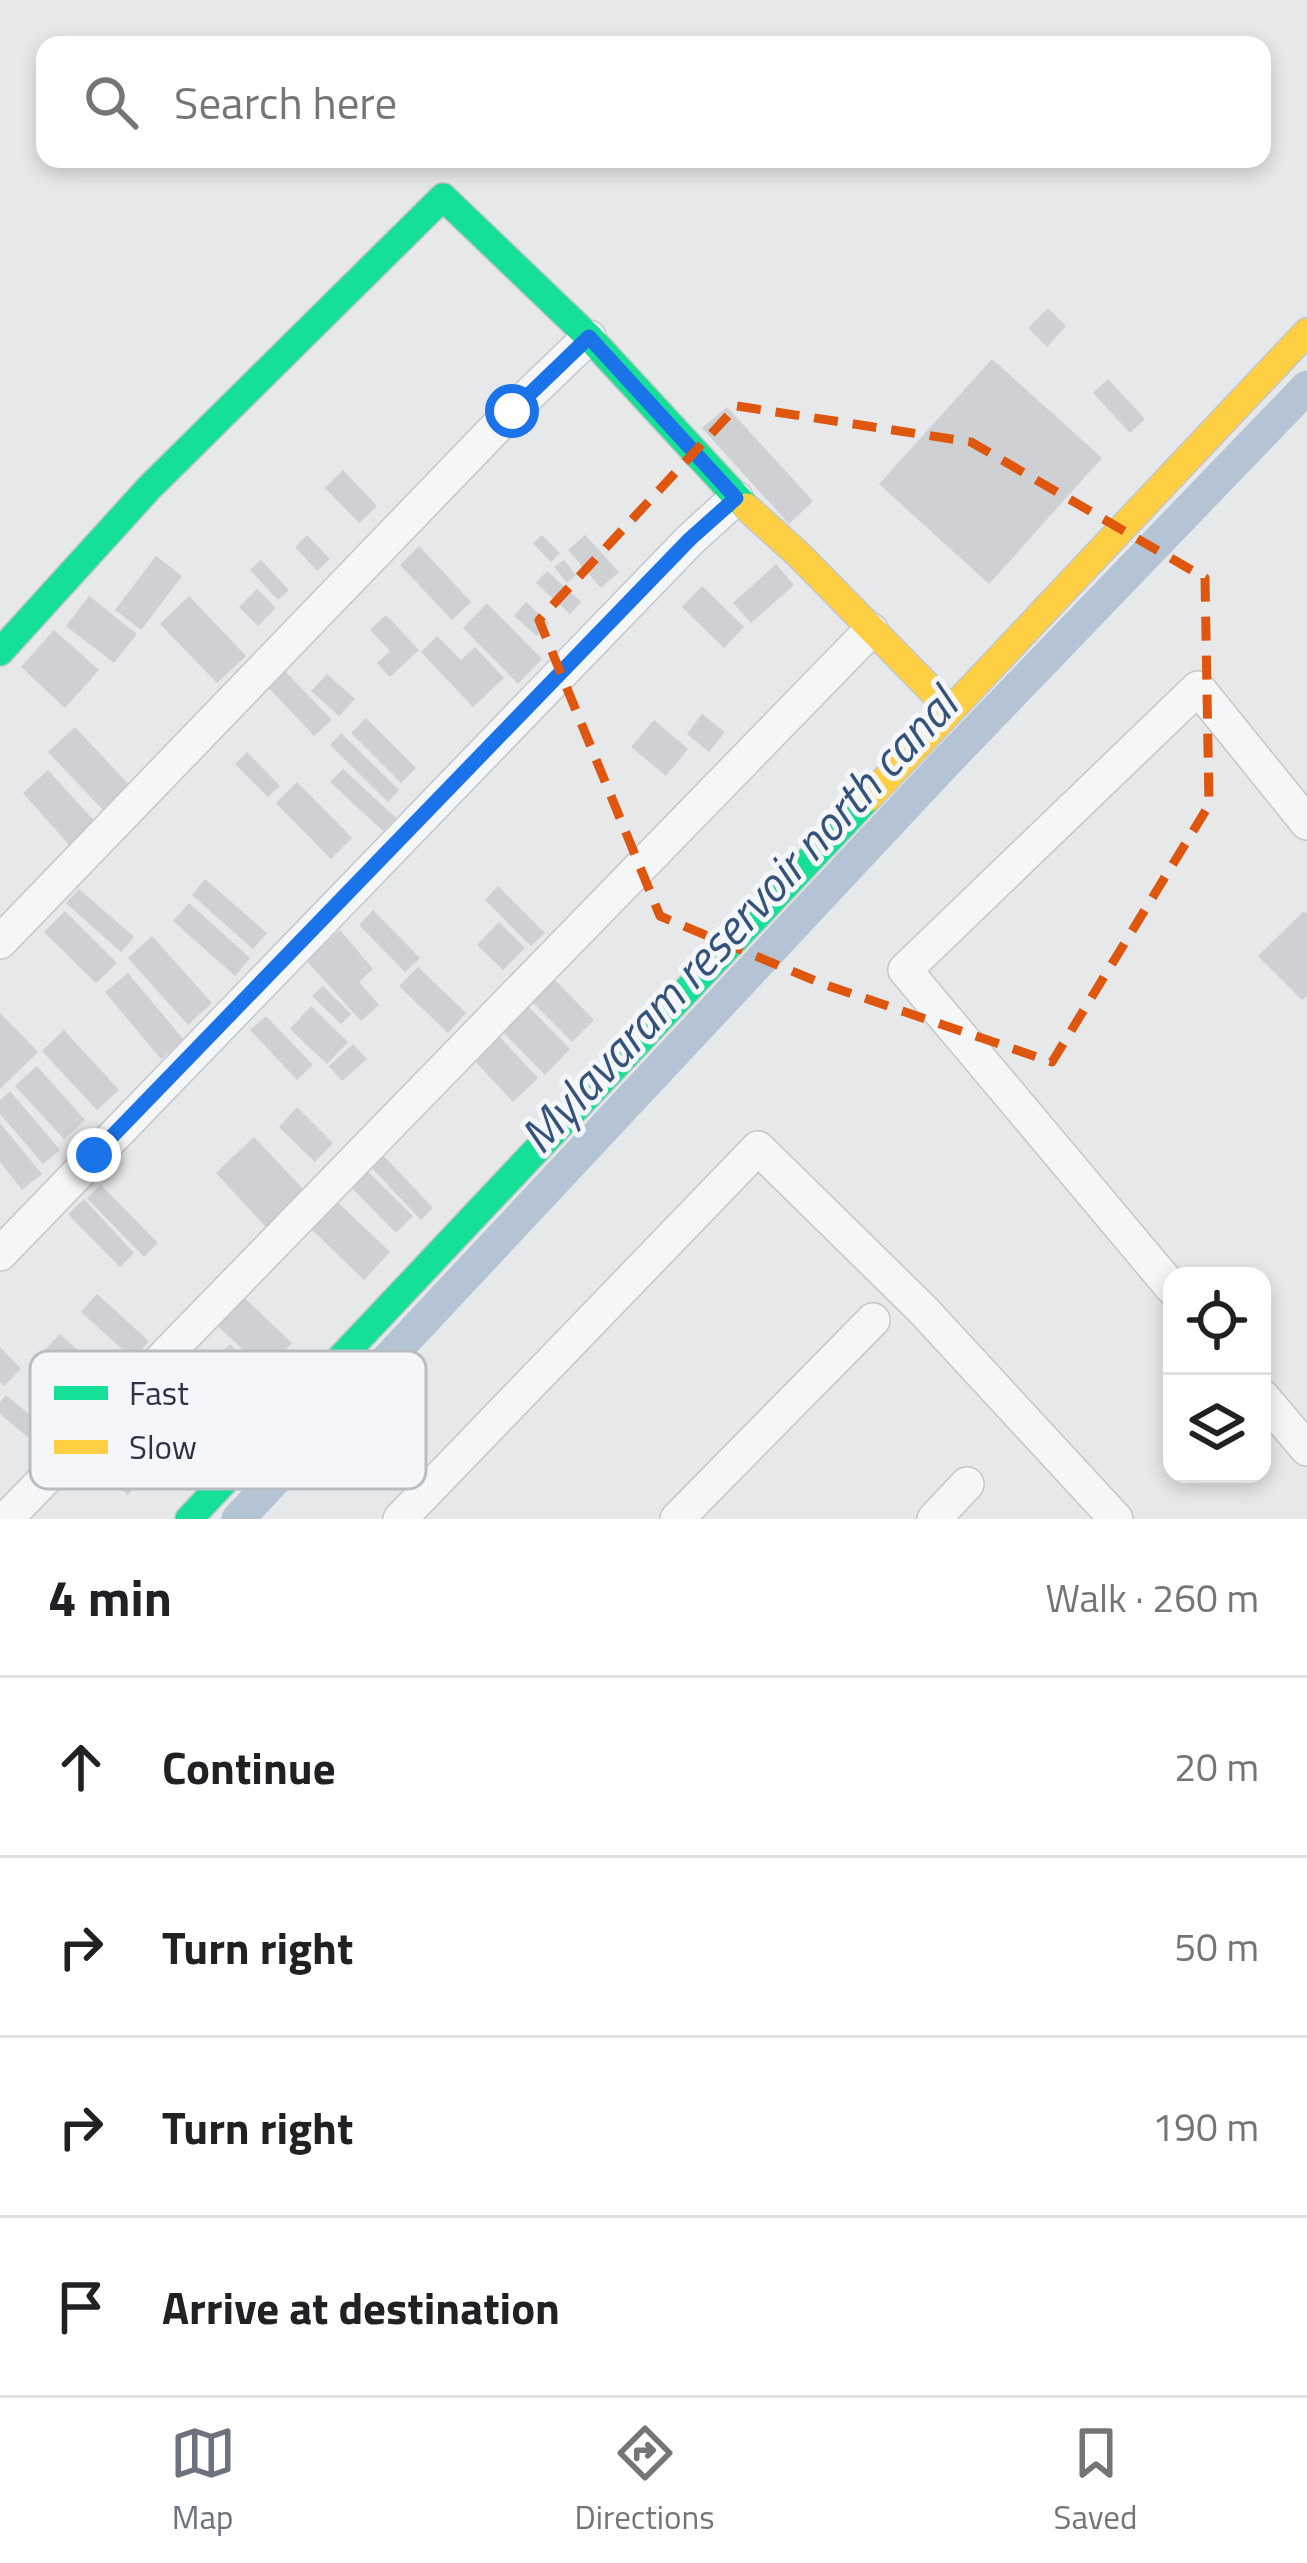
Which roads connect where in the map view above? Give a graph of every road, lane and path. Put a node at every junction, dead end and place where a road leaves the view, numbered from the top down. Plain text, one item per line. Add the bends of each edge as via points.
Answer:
1 (1307, 332) edge
2 (589, 337) junction
3 (736, 498) junction
4 (871, 631) junction
5 (0, 652) edge
6 (951, 710) junction
7 (1307, 823) edge
8 (0, 942) edge
9 (0, 1254) edge
10 (1163, 1277) edge
11 (873, 1320) dead end
12 (170, 1351) edge
13 (347, 1351) edge
14 (1271, 1407) edge
15 (1307, 1449) edge
16 (967, 1484) dead end
17 (35, 1489) edge
18 (217, 1489) edge
19 (6, 1519) edge
20 (189, 1519) edge
21 (400, 1519) edge
22 (676, 1519) edge
23 (934, 1519) edge
24 (1116, 1519) edge

1 - 6 main road
2 - 3 main road
2 - 5 main road via 443,196 149,488
2 - 8 street
3 - 4 main road
3 - 9 street
4 - 6 main road
4 - 12 street
6 - 13 main road
7 - 10 street via 1198,688 905,970
11 - 22 street
14 - 15 street
16 - 23 street
17 - 19 street
18 - 20 main road
21 - 24 street via 758,1148 923,1310

